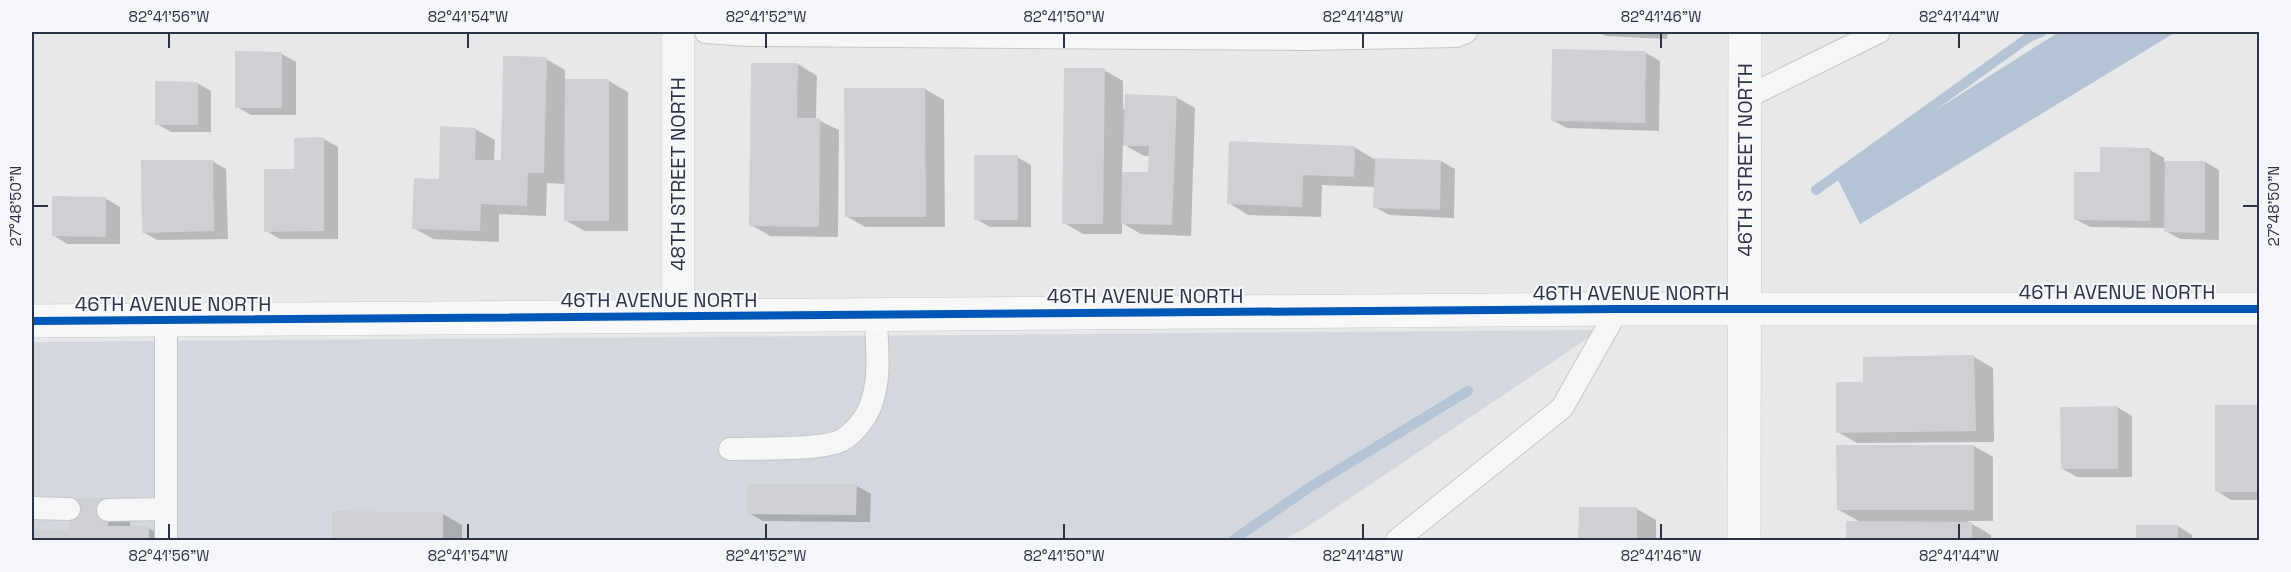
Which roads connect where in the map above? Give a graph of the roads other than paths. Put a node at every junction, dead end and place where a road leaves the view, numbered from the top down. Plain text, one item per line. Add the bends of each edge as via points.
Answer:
1 (678, 32) edge
2 (706, 32) edge
3 (1466, 32) edge
4 (1745, 32) edge
5 (1879, 32) edge
6 (1745, 98) junction
7 (1618, 309) junction
8 (1745, 309) junction
9 (2259, 309) edge
10 (876, 315) junction
11 (678, 316) junction
12 (166, 320) junction
13 (32, 321) edge
14 (730, 449) dead end
15 (32, 508) edge
16 (69, 509) dead end
17 (166, 509) junction
18 (108, 510) dead end
19 (166, 540) edge
20 (1397, 540) edge
21 (1744, 540) edge

1 - 11 street, 48TH STREET NORTH
2 - 3 lane via 1298,39 1456,36
4 - 6 street, 46TH STREET NORTH
5 - 6 lane
6 - 8 street, 46TH STREET NORTH
7 - 8 street, 46TH AVENUE NORTH
7 - 10 street, 46TH AVENUE NORTH
7 - 20 lane via 1562,408
8 - 9 street, 46TH AVENUE NORTH
8 - 21 street, 46TH STREET NORTH
10 - 11 street, 46TH AVENUE NORTH
10 - 14 lane via 874,397 865,419 843,440 824,445
11 - 12 street, 46TH AVENUE NORTH
12 - 13 street, 46TH AVENUE NORTH
12 - 17 lane
15 - 16 lane
17 - 18 lane
17 - 19 lane

